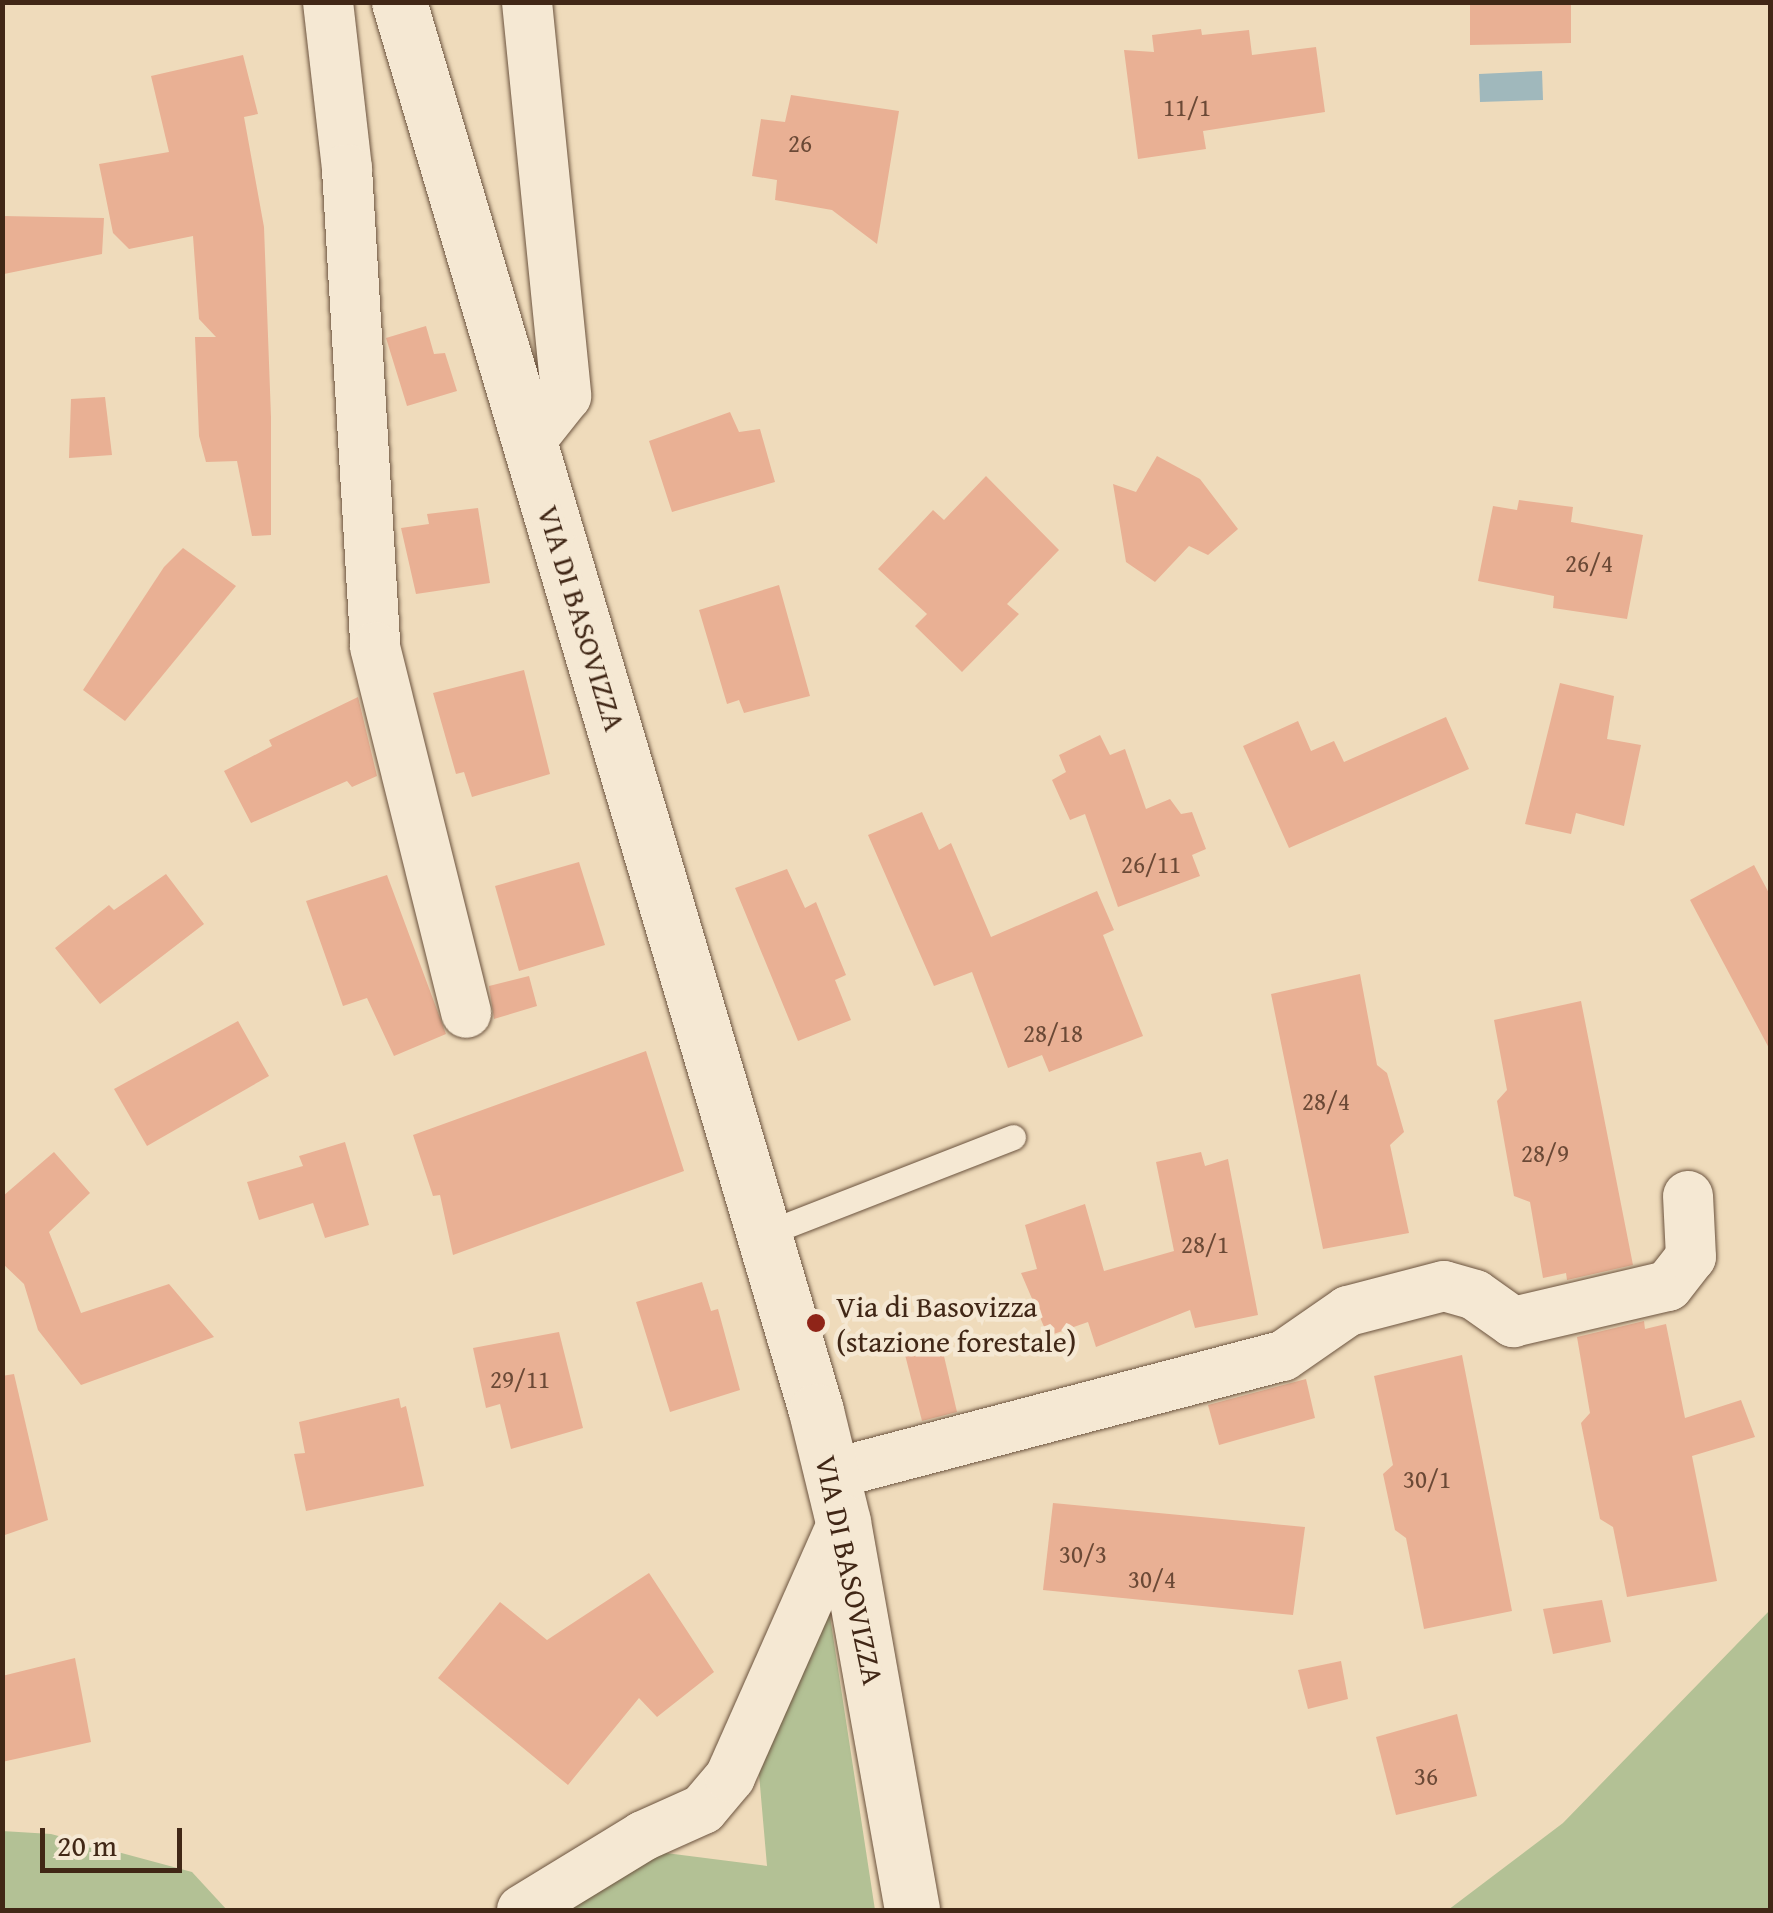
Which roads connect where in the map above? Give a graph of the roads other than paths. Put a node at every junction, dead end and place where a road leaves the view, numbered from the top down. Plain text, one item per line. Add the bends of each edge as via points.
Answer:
1 (328, 2) edge
2 (399, 2) edge
3 (527, 2) edge
4 (528, 444) junction
5 (466, 1012) dead end
6 (1013, 1136) dead end
7 (1688, 1196) dead end
8 (767, 1234) junction
9 (837, 1498) junction
10 (522, 1910) edge
11 (912, 1910) edge

1 - 5 street via 347,169 375,647
2 - 4 main road, VIA DI BASOVIZZA
3 - 4 street via 566,396
4 - 8 main road, VIA DI BASOVIZZA
6 - 8 lane
7 - 9 street via 1691,1257 1668,1286 1513,1322 1476,1295 1444,1286 1348,1310 1282,1356
8 - 9 main road, VIA DI BASOVIZZA
9 - 10 street via 721,1788 703,1810 643,1836
9 - 11 main road, VIA DI BASOVIZZA

